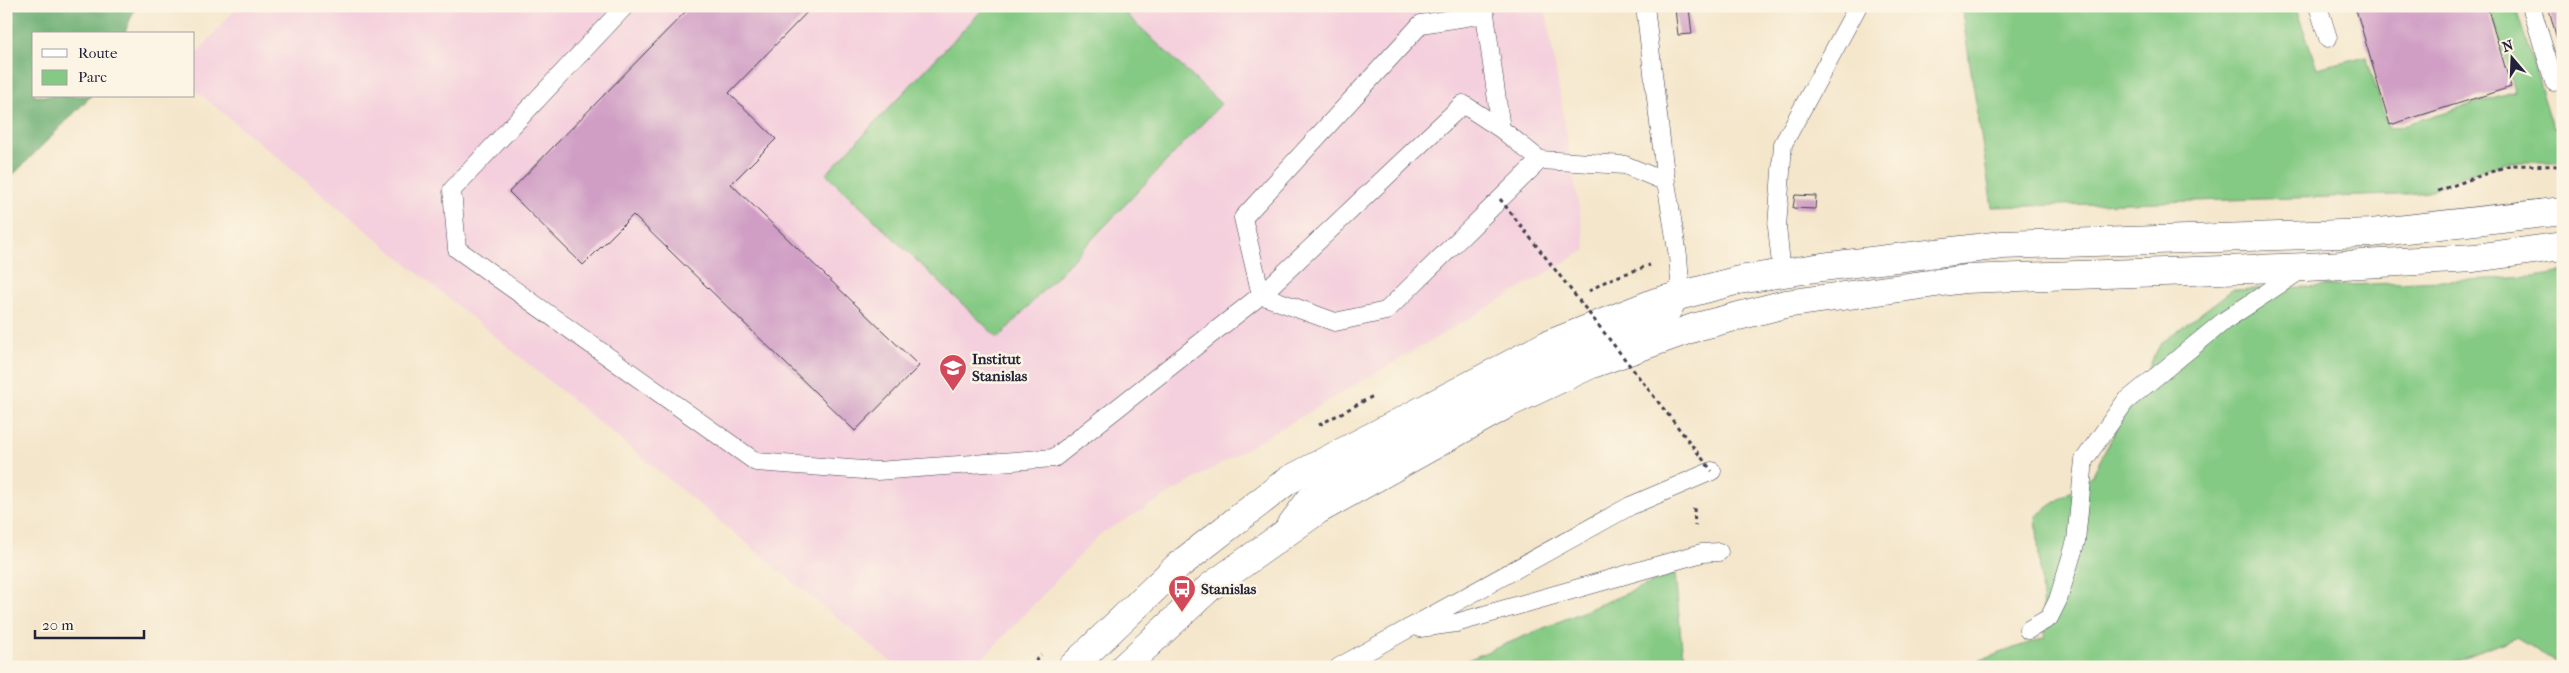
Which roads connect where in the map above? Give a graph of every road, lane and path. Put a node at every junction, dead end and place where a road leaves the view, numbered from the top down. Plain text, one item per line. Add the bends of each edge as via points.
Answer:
1 (624, 6) edge
2 (1644, 6) edge
3 (1858, 6) edge
4 (2318, 6) edge
5 (2531, 6) edge
6 (1485, 10) edge
7 (2328, 38) dead end
8 (2563, 79) edge
9 (1501, 129) junction
10 (1540, 160) junction
11 (1666, 182) junction
12 (1500, 200) junction
13 (2563, 211) edge
14 (2563, 246) edge
15 (2306, 267) junction
16 (1782, 273) junction
17 (1261, 295) junction
18 (1681, 295) junction
19 (1710, 474) joint
20 (1697, 501) dead end
21 (1271, 544) junction
22 (1710, 553) joint
23 (1410, 629) junction
24 (2028, 630) dead end
25 (1072, 667) edge
26 (1124, 667) edge
27 (1340, 667) edge

1 - 17 lane via 452,190 457,250 756,462 877,471 1054,458
2 - 11 lane
3 - 16 lane via 1783,144 1777,227
4 - 7 lane
5 - 8 lane via 2554,82
6 - 9 lane
6 - 17 lane via 1421,24 1243,218
9 - 10 lane
9 - 17 lane via 1463,104
10 - 11 lane via 1625,165
10 - 12 lane
11 - 18 lane
12 - 17 lane via 1386,311 1335,322
12 - 19 path, bridge
13 - 16 main road via 2371,233 2002,245
14 - 15 main road via 2474,258
15 - 21 main road via 1965,279 1785,304 1696,327 1592,364 1509,403 1318,510
15 - 24 lane via 2224,321 2125,402 2084,460 2076,541 2058,600 2049,618
16 - 18 main road
18 - 21 lane via 1672,312 1655,324 1513,381 1406,436 1306,496
18 - 25 main road via 1547,346 1286,481 1179,565
19 - 23 lane via 1630,506
20 - 22 path via 1693,508 1696,539
21 - 26 main road via 1210,587
22 - 23 lane via 1456,623
23 - 27 lane

